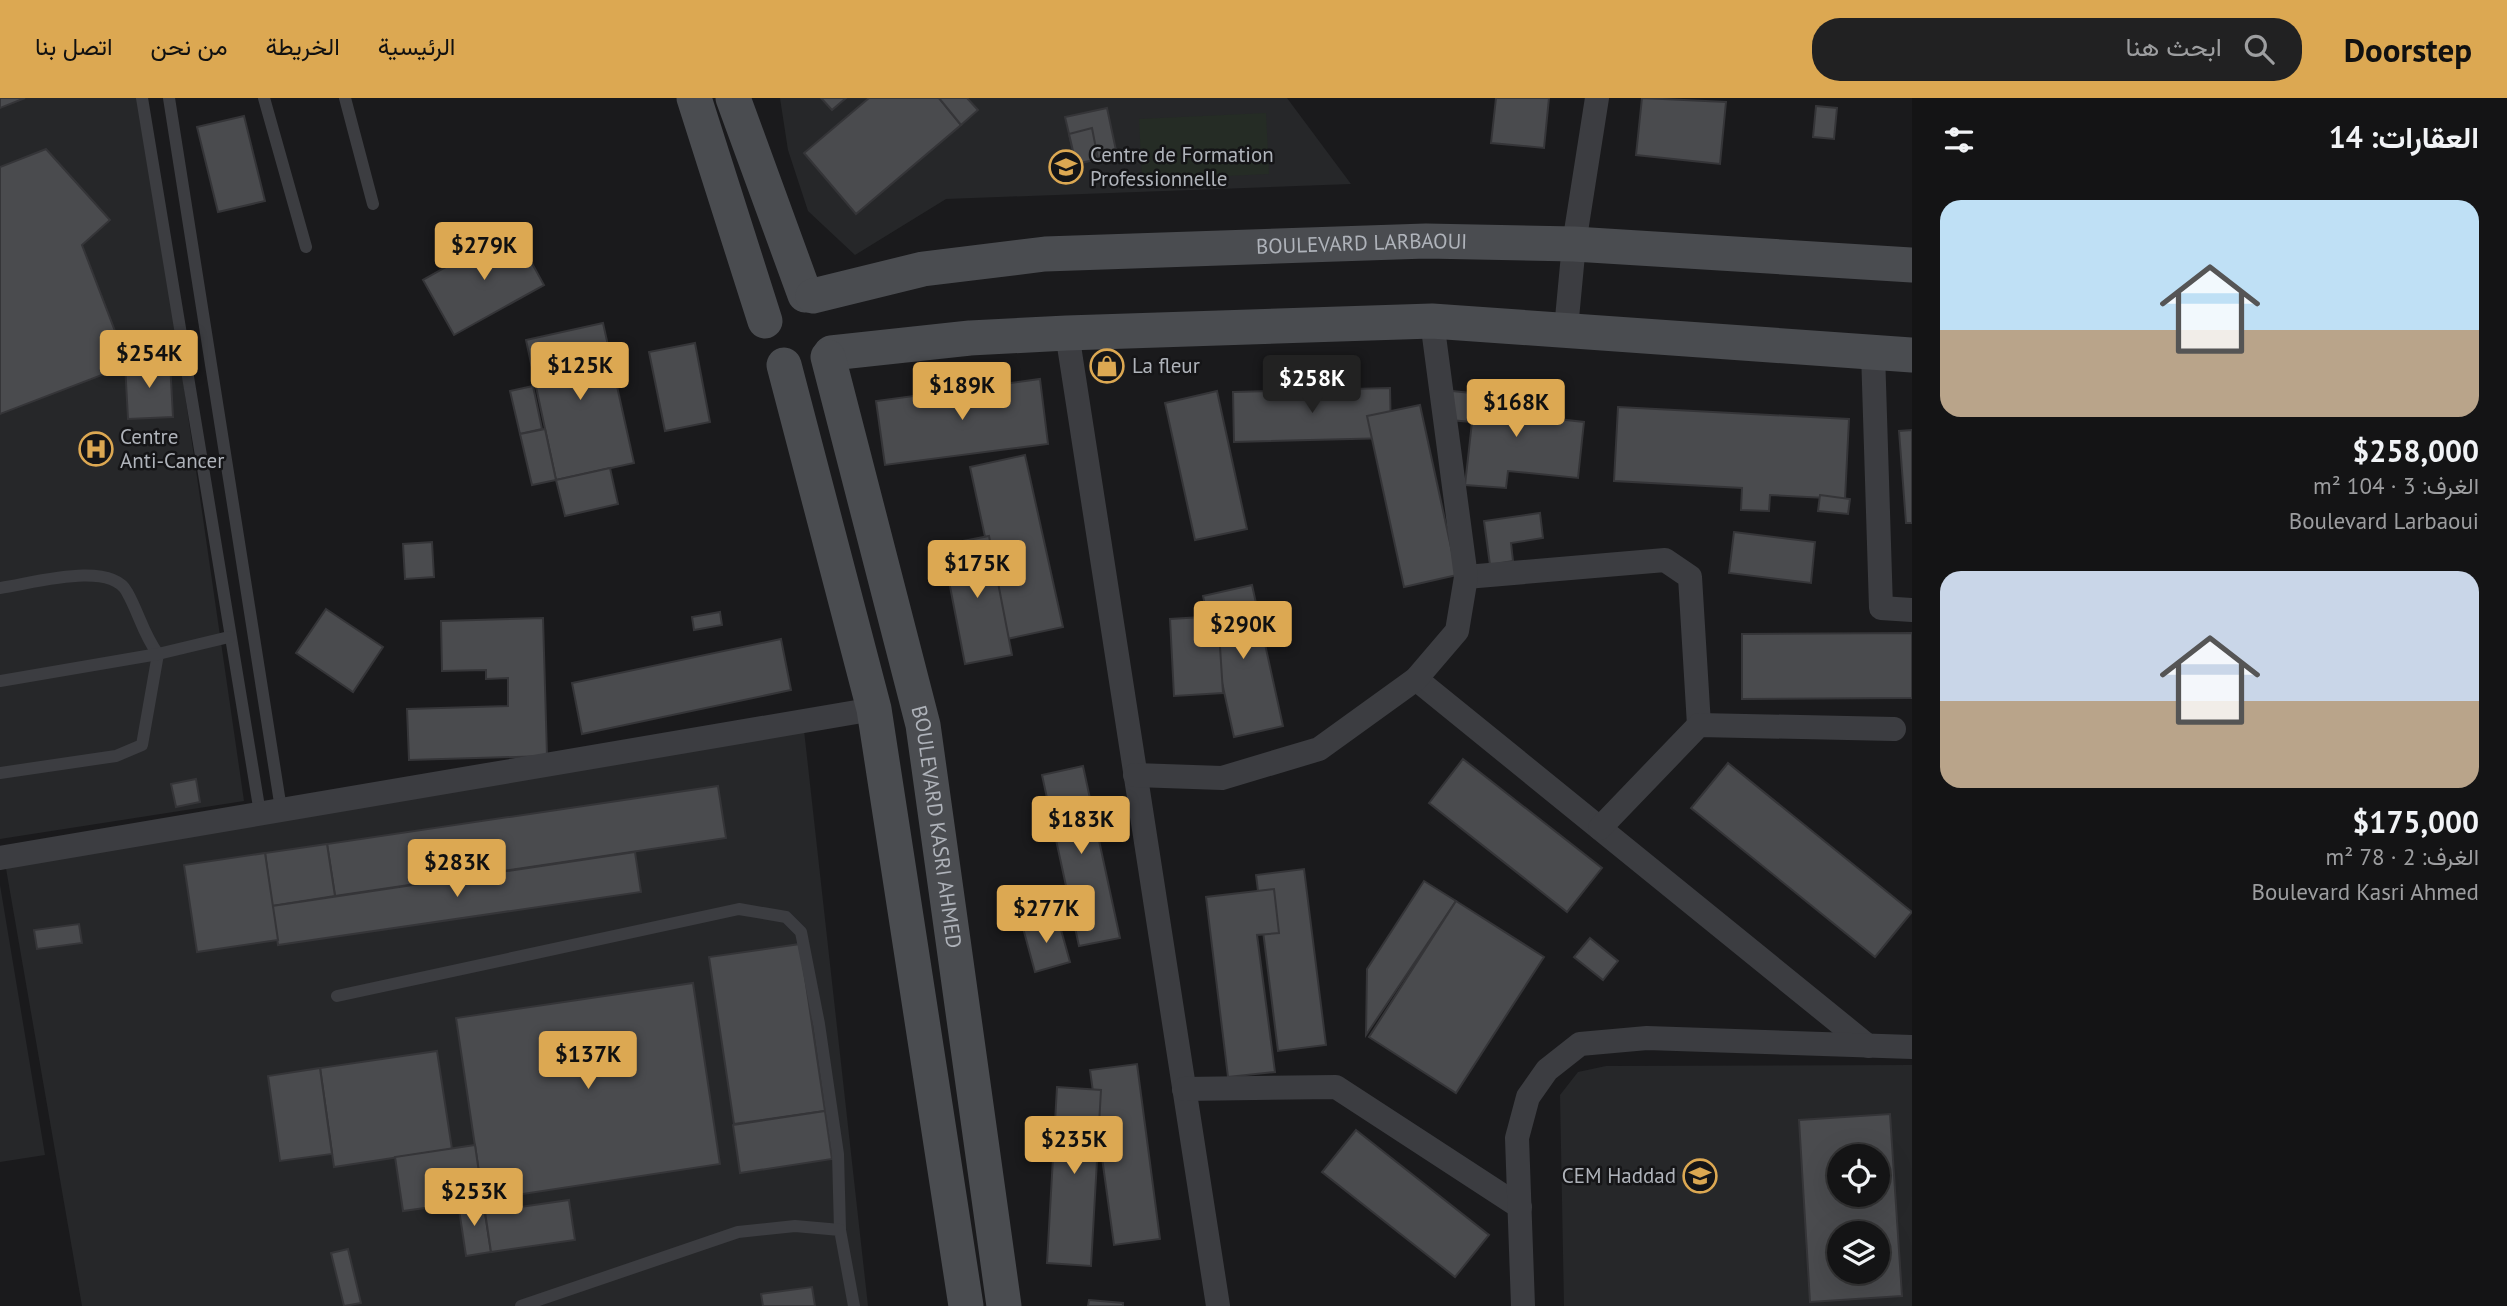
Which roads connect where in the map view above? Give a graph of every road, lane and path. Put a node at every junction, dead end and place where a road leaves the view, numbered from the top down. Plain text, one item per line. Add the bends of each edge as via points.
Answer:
1 (142, 98) edge
2 (169, 98) edge
3 (264, 98) edge
4 (345, 98) edge
5 (694, 98) edge
6 (733, 98) edge
7 (1597, 98) edge
8 (373, 204) dead end
9 (1574, 244) junction
10 (306, 247) dead end
11 (1912, 265) edge
12 (809, 296) junction
13 (765, 321) junction
14 (1432, 321) junction
15 (1566, 329) junction
16 (1067, 332) junction
17 (1873, 352) junction
18 (829, 355) junction
19 (1912, 355) edge
20 (784, 365) junction
21 (1466, 577) junction
22 (0, 588) edge
23 (1912, 610) edge
24 (229, 637) junction
25 (158, 654) junction
26 (1416, 679) junction
27 (0, 681) edge
28 (873, 709) junction
29 (1699, 725) junction
30 (1894, 729) dead end
31 (0, 773) edge
32 (1135, 775) junction
33 (270, 811) junction
34 (1600, 828) junction
35 (0, 858) edge
36 (337, 996) dead end
37 (1868, 1045) junction
38 (1912, 1047) edge
39 (1184, 1089) junction
40 (1520, 1207) junction
41 (840, 1230) junction
42 (521, 1306) edge
43 (854, 1306) edge
44 (966, 1306) edge
45 (1004, 1306) edge
46 (1218, 1306) edge
47 (1523, 1306) edge

1 - 24 lane
2 - 33 lane
3 - 10 lane
4 - 8 lane
5 - 13 main road
6 - 12 main road
7 - 9 street
9 - 11 main road, BOULEVARD LARBAOUI
9 - 12 main road, BOULEVARD LARBAOUI via 1426,241 1045,254 923,269
9 - 15 street
12 - 13 main road via 781,301
12 - 18 main road via 828,307 835,318 836,343
13 - 20 main road via 766,346
14 - 15 main road
14 - 16 main road
14 - 21 street
15 - 17 main road
16 - 18 main road
16 - 32 street
17 - 19 main road
17 - 23 street via 1881,608
18 - 20 main road via 809,368
18 - 45 main road, BOULEVARD KASRI AHMED via 923,725
20 - 28 main road, BOULEVARD KASRI AHMED
21 - 26 street via 1457,631
21 - 29 street via 1665,560 1690,577
22 - 25 lane via 95,574 113,578 126,589 145,636
24 - 25 lane
24 - 33 lane
25 - 27 lane
25 - 31 lane via 142,745 116,756
26 - 32 street via 1320,749 1223,778
26 - 34 street
28 - 33 street
28 - 44 main road, BOULEVARD KASRI AHMED
29 - 30 street
29 - 34 street
32 - 39 street
33 - 35 street
34 - 37 street
36 - 41 lane via 739,909 786,917 801,932 820,1024 838,1154
37 - 38 street
37 - 40 street via 1647,1038 1580,1044 1547,1070 1528,1097 1517,1138
39 - 40 street via 1336,1087
39 - 46 street
40 - 47 street
41 - 42 lane via 795,1226 738,1232
41 - 43 lane

